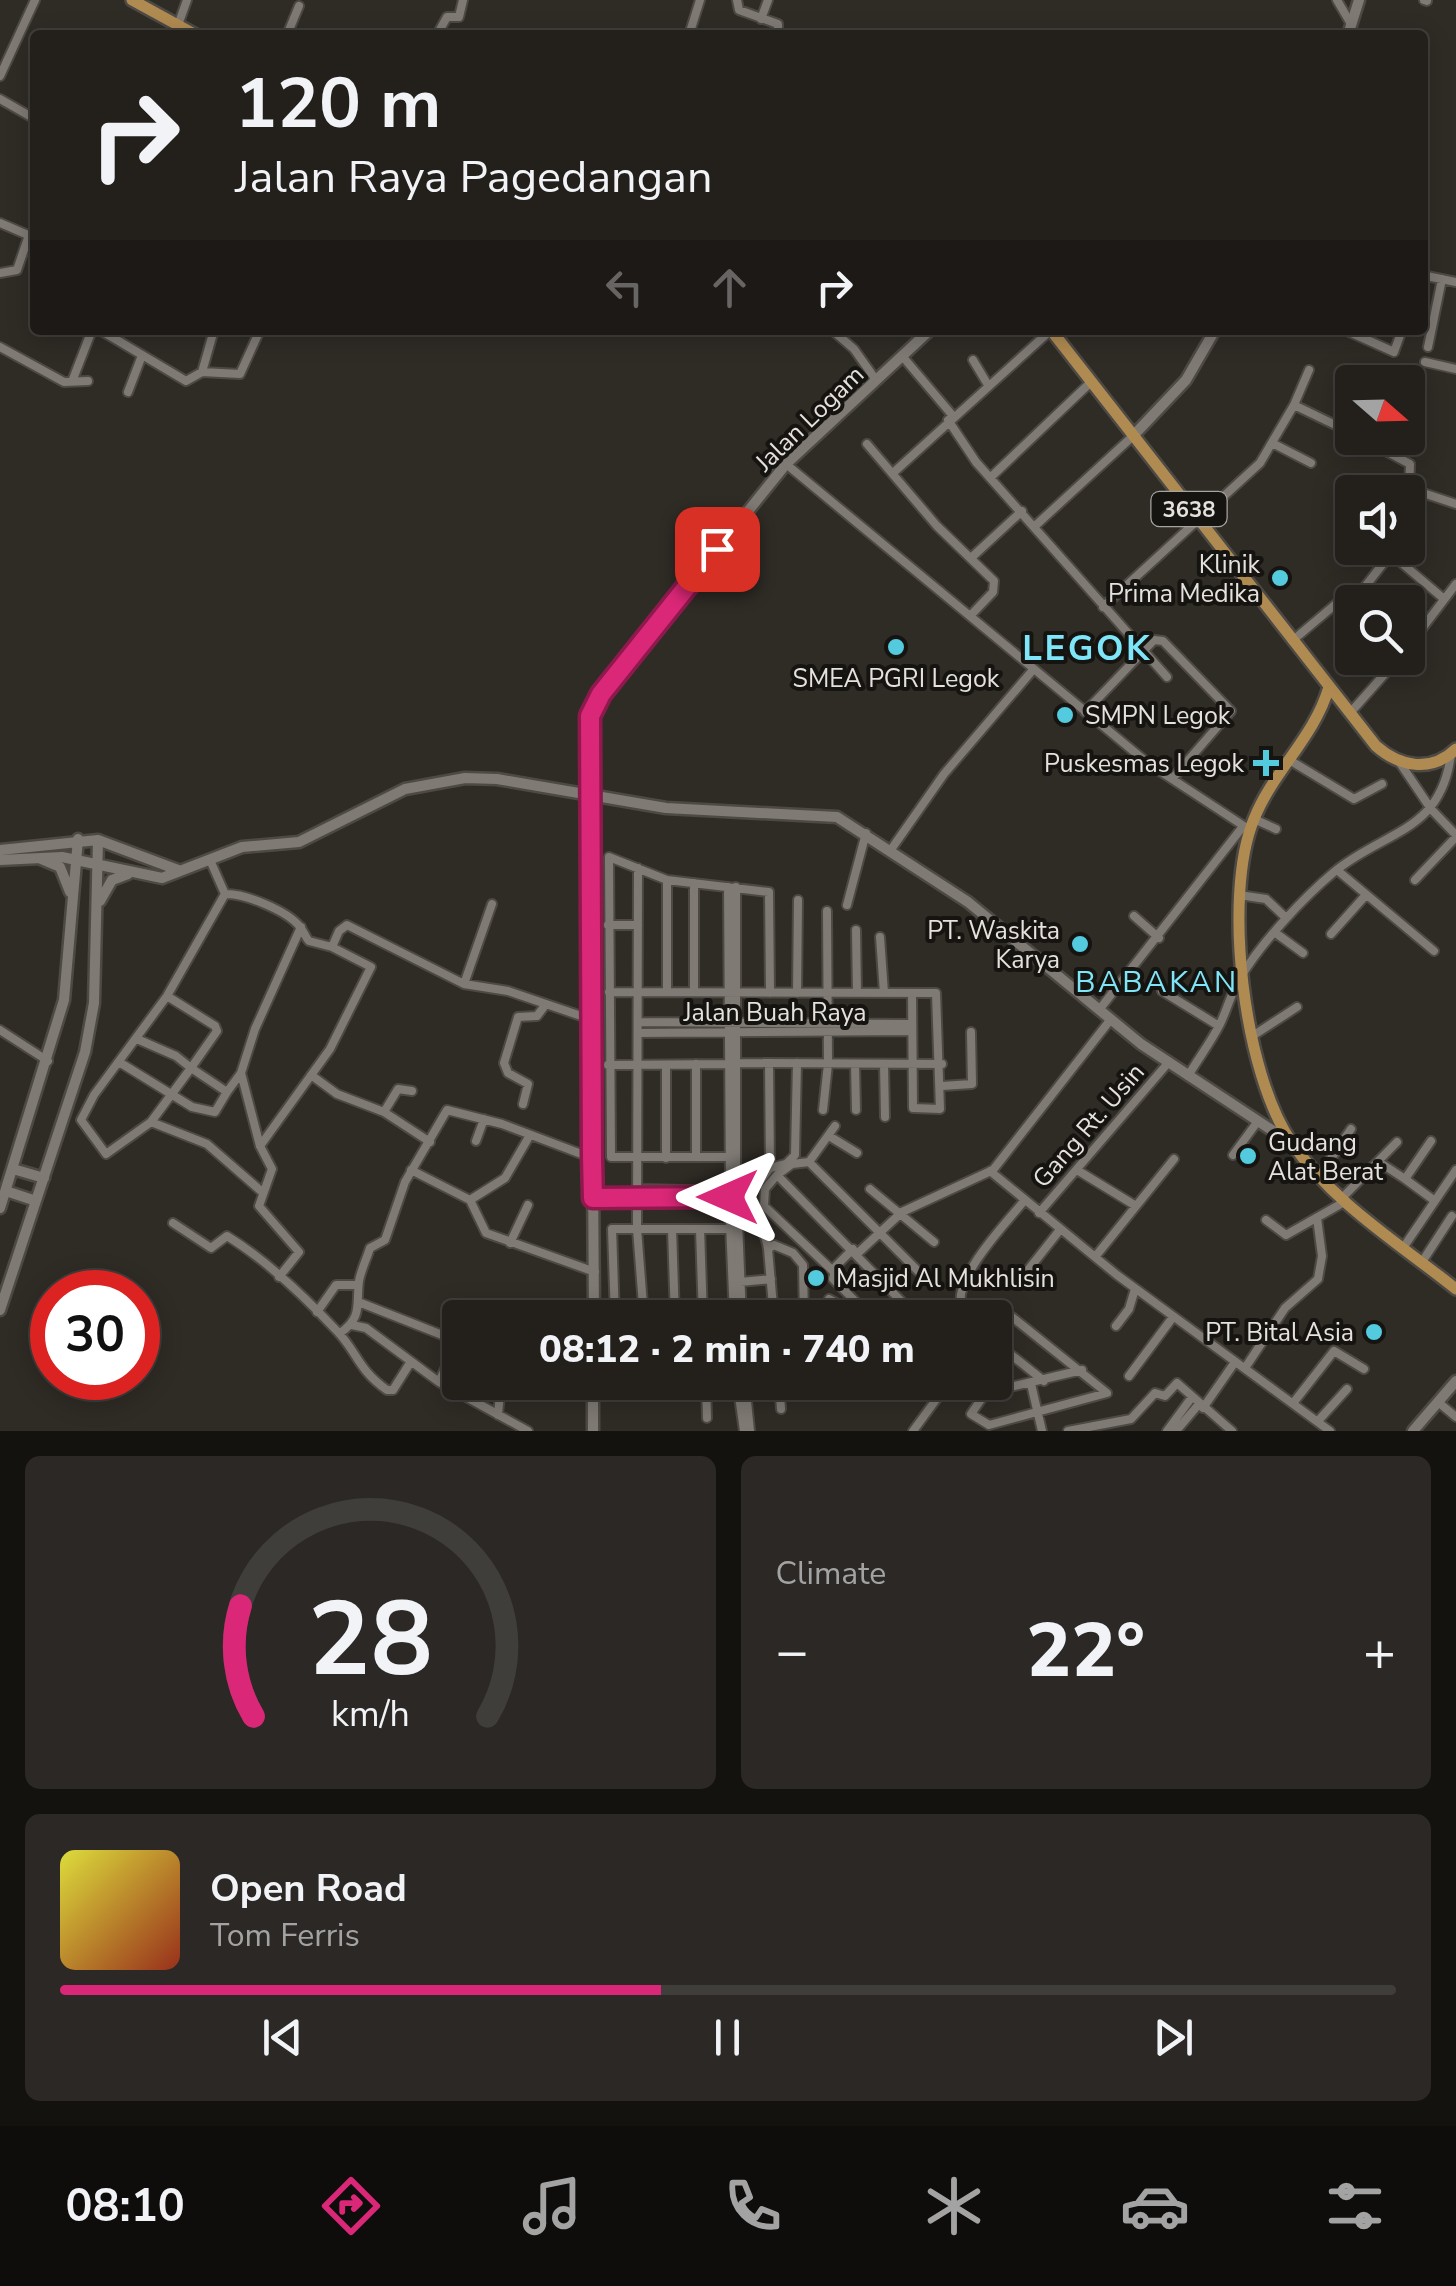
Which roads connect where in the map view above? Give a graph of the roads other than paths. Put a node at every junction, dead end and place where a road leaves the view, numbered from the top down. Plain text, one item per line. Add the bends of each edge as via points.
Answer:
1 (34, 0) edge
2 (132, 0) edge
3 (186, 0) edge
4 (463, 0) edge
5 (700, 0) edge
6 (736, 0) edge
7 (768, 0) edge
8 (1337, 0) edge
9 (1359, 0) edge
10 (300, 6) dead end
11 (761, 18) junction
12 (178, 28) junction
13 (1350, 29) edge
14 (183, 30) edge
15 (289, 30) edge
16 (440, 30) edge
17 (691, 30) edge
18 (778, 30) edge
19 (0, 76) edge
20 (0, 99) edge
21 (30, 116) edge
22 (0, 224) edge
23 (30, 235) edge
24 (30, 241) edge
25 (0, 272) edge
26 (1428, 275) edge
27 (1442, 278) junction
28 (1456, 282) edge
29 (90, 335) edge
30 (107, 335) edge
31 (213, 335) edge
32 (258, 335) edge
33 (838, 335) edge
34 (925, 335) edge
35 (1045, 335) edge
36 (1055, 335) edge
37 (1212, 335) edge
38 (1357, 335) edge
39 (1400, 335) edge
40 (0, 347) edge
41 (1428, 347) dead end
42 (903, 356) junction
43 (141, 358) junction
44 (973, 360) dead end
45 (1425, 362) dead end
46 (1456, 369) edge
47 (1309, 370) dead end
48 (202, 372) junction
49 (72, 379) junction
50 (876, 380) junction
51 (88, 381) dead end
52 (1091, 382) junction
53 (988, 385) junction
54 (128, 392) dead end
55 (1294, 405) junction
56 (950, 418) junction
57 (1335, 425) edge
58 (1133, 436) junction
59 (866, 444) dead end
60 (1274, 444) junction
61 (1393, 455) edge
62 (1311, 463) dead end
63 (786, 464) junction
64 (893, 473) junction
65 (1410, 475) edge
66 (990, 478) junction
67 (1425, 494) edge
68 (1456, 504) edge
69 (1022, 511) junction
70 (1197, 519) junction
71 (1035, 526) junction
72 (972, 556) junction
73 (1402, 565) edge
74 (1456, 584) edge
75 (1444, 599) junction
76 (1335, 605) edge
77 (1103, 606) junction
78 (971, 615) junction
79 (1425, 624) edge
80 (1292, 641) junction
81 (1143, 653) junction
82 (1032, 671) junction
83 (1384, 675) edge
84 (1168, 677) dead end
85 (1329, 688) junction
86 (1340, 702) junction
87 (1085, 712) junction
88 (1350, 713) junction
89 (1320, 716) junction
90 (1454, 751) edge
91 (1291, 761) junction
92 (1400, 763) junction
93 (1172, 779) junction
94 (1382, 784) dead end
95 (588, 796) junction
96 (1431, 809) junction
97 (1248, 826) junction
98 (1276, 829) dead end
99 (866, 833) junction
100 (1456, 836) edge
101 (78, 839) junction
102 (98, 840) junction
103 (0, 850) edge
104 (890, 851) junction
105 (36, 857) junction
106 (76, 859) junction
107 (0, 860) edge
108 (210, 860) junction
109 (97, 863) junction
110 (638, 868) junction
111 (180, 870) junction
112 (1336, 870) junction
113 (140, 874) junction
114 (667, 880) junction
115 (1415, 880) dead end
116 (694, 883) junction
117 (732, 887) junction
118 (225, 894) junction
119 (1239, 894) junction
120 (1365, 896) junction
121 (798, 900) dead end
122 (72, 903) junction
123 (492, 904) dead end
124 (847, 905) dead end
125 (96, 910) junction
126 (827, 911) dead end
127 (1134, 916) dead end
128 (1284, 916) dead end
129 (608, 925) junction
130 (638, 925) junction
131 (301, 927) junction
132 (856, 930) dead end
133 (1276, 934) junction
134 (1331, 934) dead end
135 (880, 937) dead end
136 (1159, 938) junction
137 (332, 947) junction
138 (1434, 951) dead end
139 (1303, 953) dead end
140 (1242, 974) junction
141 (464, 984) junction
142 (1162, 991) dead end
143 (609, 992) junction
144 (638, 992) junction
145 (667, 992) junction
146 (694, 992) junction
147 (732, 992) junction
148 (770, 992) junction
149 (797, 993) junction
150 (828, 993) junction
151 (857, 993) junction
152 (884, 993) junction
153 (912, 994) junction
154 (167, 996) junction
155 (546, 1004) junction
156 (1297, 1007) dead end
157 (1099, 1010) junction
158 (590, 1019) junction
159 (1110, 1019) junction
160 (638, 1022) junction
161 (1219, 1026) junction
162 (732, 1027) junction
163 (828, 1027) junction
164 (912, 1028) junction
165 (0, 1030) edge
166 (638, 1032) junction
167 (971, 1032) dead end
168 (1254, 1034) junction
169 (137, 1039) junction
170 (48, 1061) junction
171 (119, 1062) junction
172 (770, 1063) junction
173 (797, 1063) junction
174 (1168, 1063) junction
175 (666, 1064) junction
176 (696, 1064) junction
177 (732, 1064) junction
178 (828, 1064) junction
179 (855, 1064) junction
180 (884, 1064) junction
181 (913, 1064) junction
182 (942, 1064) junction
183 (608, 1065) junction
184 (638, 1065) junction
185 (191, 1068) junction
186 (241, 1073) junction
187 (311, 1075) junction
188 (1188, 1076) junction
189 (942, 1086) junction
190 (412, 1091) dead end
191 (227, 1092) junction
192 (172, 1093) junction
193 (523, 1104) dead end
194 (823, 1110) dead end
195 (856, 1110) dead end
196 (384, 1112) junction
197 (885, 1117) dead end
198 (484, 1119) junction
199 (1258, 1121) junction
200 (151, 1122) junction
201 (835, 1126) dead end
202 (1351, 1129) dead end
203 (530, 1135) junction
204 (829, 1136) junction
205 (476, 1140) dead end
206 (1431, 1141) dead end
207 (430, 1142) junction
208 (1397, 1142) dead end
209 (1291, 1143) junction
210 (260, 1146) junction
211 (857, 1154) dead end
212 (1233, 1155) dead end
213 (729, 1157) junction
214 (592, 1158) junction
215 (637, 1158) junction
216 (666, 1158) junction
217 (696, 1158) junction
218 (1174, 1159) dead end
219 (809, 1162) junction
220 (1380, 1162) junction
221 (0, 1163) edge
222 (770, 1168) junction
223 (13, 1169) junction
224 (411, 1170) junction
225 (1077, 1170) junction
226 (1456, 1170) edge
227 (990, 1172) junction
228 (777, 1176) junction
229 (1319, 1176) junction
230 (44, 1178) junction
231 (1404, 1179) junction
232 (870, 1189) dead end
233 (3, 1190) edge
234 (261, 1191) junction
235 (751, 1193) junction
236 (637, 1194) junction
237 (732, 1194) junction
238 (593, 1198) junction
239 (470, 1200) junction
240 (1344, 1200) junction
241 (1435, 1200) junction
242 (1024, 1201) junction
243 (36, 1202) junction
244 (528, 1205) dead end
245 (1136, 1206) junction
246 (0, 1208) edge
247 (902, 1212) junction
248 (1039, 1214) junction
249 (1452, 1216) dead end
250 (1317, 1218) junction
251 (1266, 1220) dead end
252 (174, 1222) dead end
253 (636, 1228) junction
254 (672, 1229) junction
255 (700, 1229) junction
256 (730, 1229) junction
257 (882, 1230) junction
258 (1059, 1231) junction
259 (510, 1242) junction
260 (934, 1242) dead end
261 (768, 1248) junction
262 (1403, 1248) junction
263 (856, 1251) junction
264 (1094, 1257) junction
265 (1422, 1262) junction
266 (833, 1271) junction
267 (595, 1272) junction
268 (279, 1277) junction
269 (770, 1280) junction
270 (928, 1280) dead end
271 (740, 1282) junction
272 (358, 1284) junction
273 (1016, 1284) dead end
274 (1135, 1289) junction
275 (1456, 1289) edge
276 (829, 1298) dead end
277 (594, 1300) edge
278 (614, 1300) edge
279 (642, 1300) edge
280 (674, 1300) edge
281 (703, 1300) edge
282 (736, 1300) edge
283 (739, 1300) edge
284 (772, 1300) edge
285 (804, 1300) edge
286 (832, 1300) edge
287 (854, 1300) edge
288 (901, 1300) edge
289 (962, 1300) edge
290 (361, 1304) junction
291 (0, 1310) edge
292 (317, 1312) junction
293 (1173, 1317) junction
294 (1012, 1318) edge
295 (352, 1325) junction
296 (1116, 1326) dead end
297 (340, 1333) junction
298 (442, 1335) edge
299 (1012, 1355) edge
300 (1235, 1362) junction
301 (410, 1363) junction
302 (1245, 1368) junction
303 (1364, 1369) dead end
304 (1082, 1370) junction
305 (442, 1376) edge
306 (1129, 1376) dead end
307 (1044, 1380) junction
308 (1456, 1381) edge
309 (439, 1382) junction
310 (1031, 1384) junction
311 (1012, 1389) edge
312 (1346, 1389) dead end
313 (499, 1400) edge
314 (594, 1400) edge
315 (706, 1400) edge
316 (741, 1400) edge
317 (746, 1400) edge
318 (781, 1400) edge
319 (936, 1400) edge
320 (980, 1400) edge
321 (1294, 1402) junction
322 (1438, 1402) junction
323 (1198, 1403) junction
324 (782, 1409) dead end
325 (1038, 1412) junction
326 (498, 1415) junction
327 (707, 1418) dead end
328 (1456, 1418) edge
329 (1131, 1419) junction
330 (1318, 1422) junction
331 (917, 1428) edge
332 (1220, 1428) edge
333 (1138, 1430) edge
334 (1172, 1430) edge
335 (528, 1431) edge
336 (593, 1431) edge
337 (747, 1431) edge
338 (930, 1431) edge
339 (1042, 1431) edge
340 (1068, 1431) edge
341 (1232, 1431) edge
342 (1330, 1431) edge
343 (1413, 1431) edge

1 - 19 street
2 - 12 main road
3 - 12 street
4 - 16 street via 458,19 446,18
5 - 17 street
6 - 11 street via 737,9
7 - 11 street
8 - 13 street
9 - 13 main road
10 - 15 street
11 - 18 street
12 - 14 main road
20 - 21 street
22 - 23 street
24 - 25 street via 17,270
26 - 27 street
27 - 28 street
27 - 41 street
29 - 49 street
30 - 43 street
31 - 48 street
32 - 48 street via 240,374
33 - 50 street
34 - 42 main road, Jalan Logam
35 - 53 street
36 - 52 main road, 3638
37 - 58 main road via 1186,380
38 - 39 street via 1394,352
40 - 49 street via 64,382
42 - 50 main road, Jalan Logam
42 - 56 street
43 - 48 street via 179,380
43 - 54 street
44 - 53 street
45 - 46 street
47 - 55 street
49 - 51 street
50 - 63 main road, Jalan Logam
52 - 58 main road, 3638
52 - 66 street
53 - 56 street
55 - 57 street
55 - 60 street
56 - 64 street
56 - 66 street
58 - 70 main road, 3638
58 - 71 street
59 - 64 street
60 - 62 street
60 - 70 street
61 - 65 street via 1410,464
63 - 78 street
63 - 95 main road, Jalan Logam via 601,694 587,734
64 - 72 street via 936,526
66 - 69 street
67 - 68 street
69 - 71 street
69 - 72 street
70 - 77 street
70 - 80 main road, 3638
71 - 77 street
72 - 78 street via 995,586
73 - 75 street
74 - 75 street
75 - 79 street
76 - 80 street
77 - 81 street
78 - 82 street
80 - 85 main road, 3638
81 - 84 street
81 - 87 street
81 - 93 street via 1154,640 1163,641 1231,711
82 - 87 street
82 - 104 street via 944,774
83 - 88 street
85 - 86 main road, 3638
85 - 89 main road
86 - 88 main road, 3638
86 - 89 main road
87 - 93 street
88 - 92 main road, 3638
89 - 91 main road
90 - 92 main road via 1429,763
90 - 96 street
91 - 94 street via 1354,799
91 - 97 main road
92 - 96 street
93 - 97 street
95 - 99 main road via 739,814 837,817
95 - 108 main road via 498,778 418,785 368,803 299,842 242,848
95 - 158 main road, Jalan Logam
96 - 100 street
96 - 112 street via 1414,826
97 - 98 street
97 - 119 main road
97 - 136 street
99 - 104 main road
99 - 124 street
100 - 115 street
101 - 102 main road
101 - 103 main road
101 - 106 main road
102 - 109 main road
102 - 111 main road
104 - 157 main road via 980,911
105 - 106 main road
105 - 107 main road
105 - 122 main road via 65,874
106 - 109 main road
106 - 122 main road
108 - 111 main road
108 - 118 street
109 - 113 main road
109 - 125 main road
110 - 114 street
110 - 129 street via 608,859
110 - 130 street
111 - 113 main road via 162,878
112 - 120 street
112 - 133 street
113 - 125 main road via 112,880
114 - 116 street
114 - 145 street
116 - 117 street
116 - 146 street
117 - 147 street
117 - 148 street via 769,892
118 - 131 street via 245,897
118 - 154 street
119 - 128 street via 1266,900
119 - 140 main road
120 - 134 street
120 - 138 street
121 - 149 street
122 - 170 main road via 64,1000
123 - 141 street
125 - 230 main road via 86,1052
126 - 150 street
127 - 136 street
129 - 130 street
129 - 143 street
130 - 144 street
131 - 137 street via 309,941
131 - 186 street
132 - 151 street
133 - 139 street
133 - 140 street
135 - 152 street
136 - 157 street
137 - 141 street via 347,925
137 - 187 street via 371,967
140 - 161 street
140 - 168 main road
141 - 155 street
142 - 161 street
143 - 144 street
143 - 183 street
144 - 145 street
144 - 160 street
145 - 146 street
146 - 147 street
147 - 148 street
147 - 162 street
148 - 149 street
149 - 150 street
150 - 151 street
150 - 163 street
151 - 152 street
152 - 153 street
153 - 164 street
153 - 182 street via 939,996
154 - 169 street
154 - 185 street via 217,1029
155 - 158 street
155 - 193 street via 537,1016 518,1016 504,1063 528,1084
156 - 168 street
157 - 159 main road
158 - 214 main road, Jalan Logam
159 - 174 main road
159 - 227 street
160 - 162 street, Jalan Buah Raya
160 - 166 street
161 - 188 street
162 - 163 street, Jalan Buah Raya
162 - 166 street, Jalan Buah Raya
162 - 177 street
163 - 164 street, Jalan Buah Raya
163 - 178 street
164 - 181 street
165 - 170 street
166 - 184 street
167 - 189 street via 972,1084
168 - 209 main road
169 - 171 street
169 - 185 street
170 - 223 main road
171 - 192 street
171 - 200 street via 81,1120 106,1154
172 - 173 street
172 - 177 street
172 - 222 street
173 - 178 street
173 - 222 street via 796,1155
174 - 188 main road
174 - 225 street, Gang Rt. Usin
175 - 176 street
175 - 184 street
175 - 216 street
176 - 177 street
176 - 217 street
177 - 213 street
177 - 237 street
178 - 179 street
178 - 194 street
179 - 180 street
179 - 195 street
180 - 181 street
180 - 197 street
181 - 182 street
181 - 189 street via 914,1109 942,1108
182 - 189 street
183 - 184 street
183 - 215 street via 611,1158
184 - 215 street
185 - 191 street
185 - 192 street
186 - 191 street
186 - 210 street
187 - 196 street via 336,1094
187 - 210 street
188 - 199 main road
190 - 196 street via 394,1091
191 - 192 street via 212,1112
192 - 200 street
196 - 207 street
198 - 203 street
198 - 205 street
198 - 207 street via 446,1110
199 - 209 main road
199 - 212 street
200 - 234 street via 207,1144
201 - 204 street
202 - 229 street
203 - 214 street
203 - 239 street via 505,1178
204 - 211 street
204 - 219 street
206 - 231 street
207 - 224 street
208 - 220 street
209 - 229 main road
210 - 234 street via 272,1173
213 - 217 street
213 - 237 street
214 - 238 main road, Jalan Logam
215 - 216 street
215 - 236 street
216 - 217 street
218 - 245 street
219 - 228 street
219 - 257 street
220 - 231 street
220 - 240 street
221 - 223 street
222 - 235 street
223 - 230 main road
223 - 233 main road
224 - 239 street
224 - 272 street via 385,1240 370,1248
225 - 245 street
225 - 248 street, Gang Rt. Usin
226 - 241 street
227 - 242 street
227 - 247 street
228 - 263 street
228 - 266 street via 765,1190 764,1206
229 - 240 main road
230 - 243 main road
231 - 241 street
232 - 247 street
233 - 243 main road
233 - 246 main road
234 - 268 street via 260,1207 299,1252
235 - 237 street
235 - 261 street
236 - 237 street
236 - 238 street
236 - 253 street
237 - 256 street
237 - 271 street
238 - 267 main road, Jalan Logam
239 - 259 street via 482,1230
240 - 250 street
240 - 262 main road
241 - 262 street
242 - 248 street
242 - 289 street via 977,1261
243 - 291 main road
244 - 259 street
245 - 264 street
247 - 257 street
247 - 260 street
248 - 258 street
249 - 265 street
250 - 251 street via 1286,1235
250 - 302 street via 1318,1279 1285,1308
252 - 268 street via 211,1248 229,1237
253 - 254 street
253 - 278 street via 612,1229
253 - 279 street
254 - 255 street
254 - 280 street
255 - 256 street
255 - 281 street
256 - 282 street
257 - 263 street
257 - 270 street
258 - 264 street
258 - 273 street
259 - 267 street
261 - 269 street
261 - 285 street via 793,1254 803,1265
262 - 265 main road
263 - 266 street
263 - 288 street
264 - 274 street
265 - 275 main road
266 - 287 street
267 - 277 main road, Jalan Logam
268 - 292 street
269 - 271 street
269 - 284 street
271 - 283 street
272 - 290 street
272 - 292 street via 336,1286
274 - 293 street
274 - 296 street
276 - 286 street
290 - 295 street
290 - 298 street
292 - 297 street
293 - 300 street
293 - 306 street
294 - 304 street
295 - 297 street
295 - 301 street via 366,1328
297 - 301 street via 355,1362 387,1390
299 - 307 street
300 - 302 street
300 - 323 street
301 - 309 street
302 - 321 street
303 - 321 street via 1334,1351
304 - 307 street
304 - 325 street via 1106,1393
305 - 309 street
307 - 310 street
308 - 322 main road
309 - 326 street
310 - 311 street
310 - 325 street
312 - 330 street
313 - 326 street
314 - 336 main road
315 - 327 street
316 - 337 street
317 - 337 street
318 - 324 street
319 - 331 street
320 - 325 street via 971,1414 982,1423
321 - 330 street
322 - 328 street
322 - 343 main road
323 - 329 street via 1176,1383 1165,1396 1155,1393
323 - 332 street
323 - 334 street
325 - 339 street
326 - 335 street
329 - 333 street
329 - 340 street
330 - 342 street
331 - 338 street
332 - 341 street

